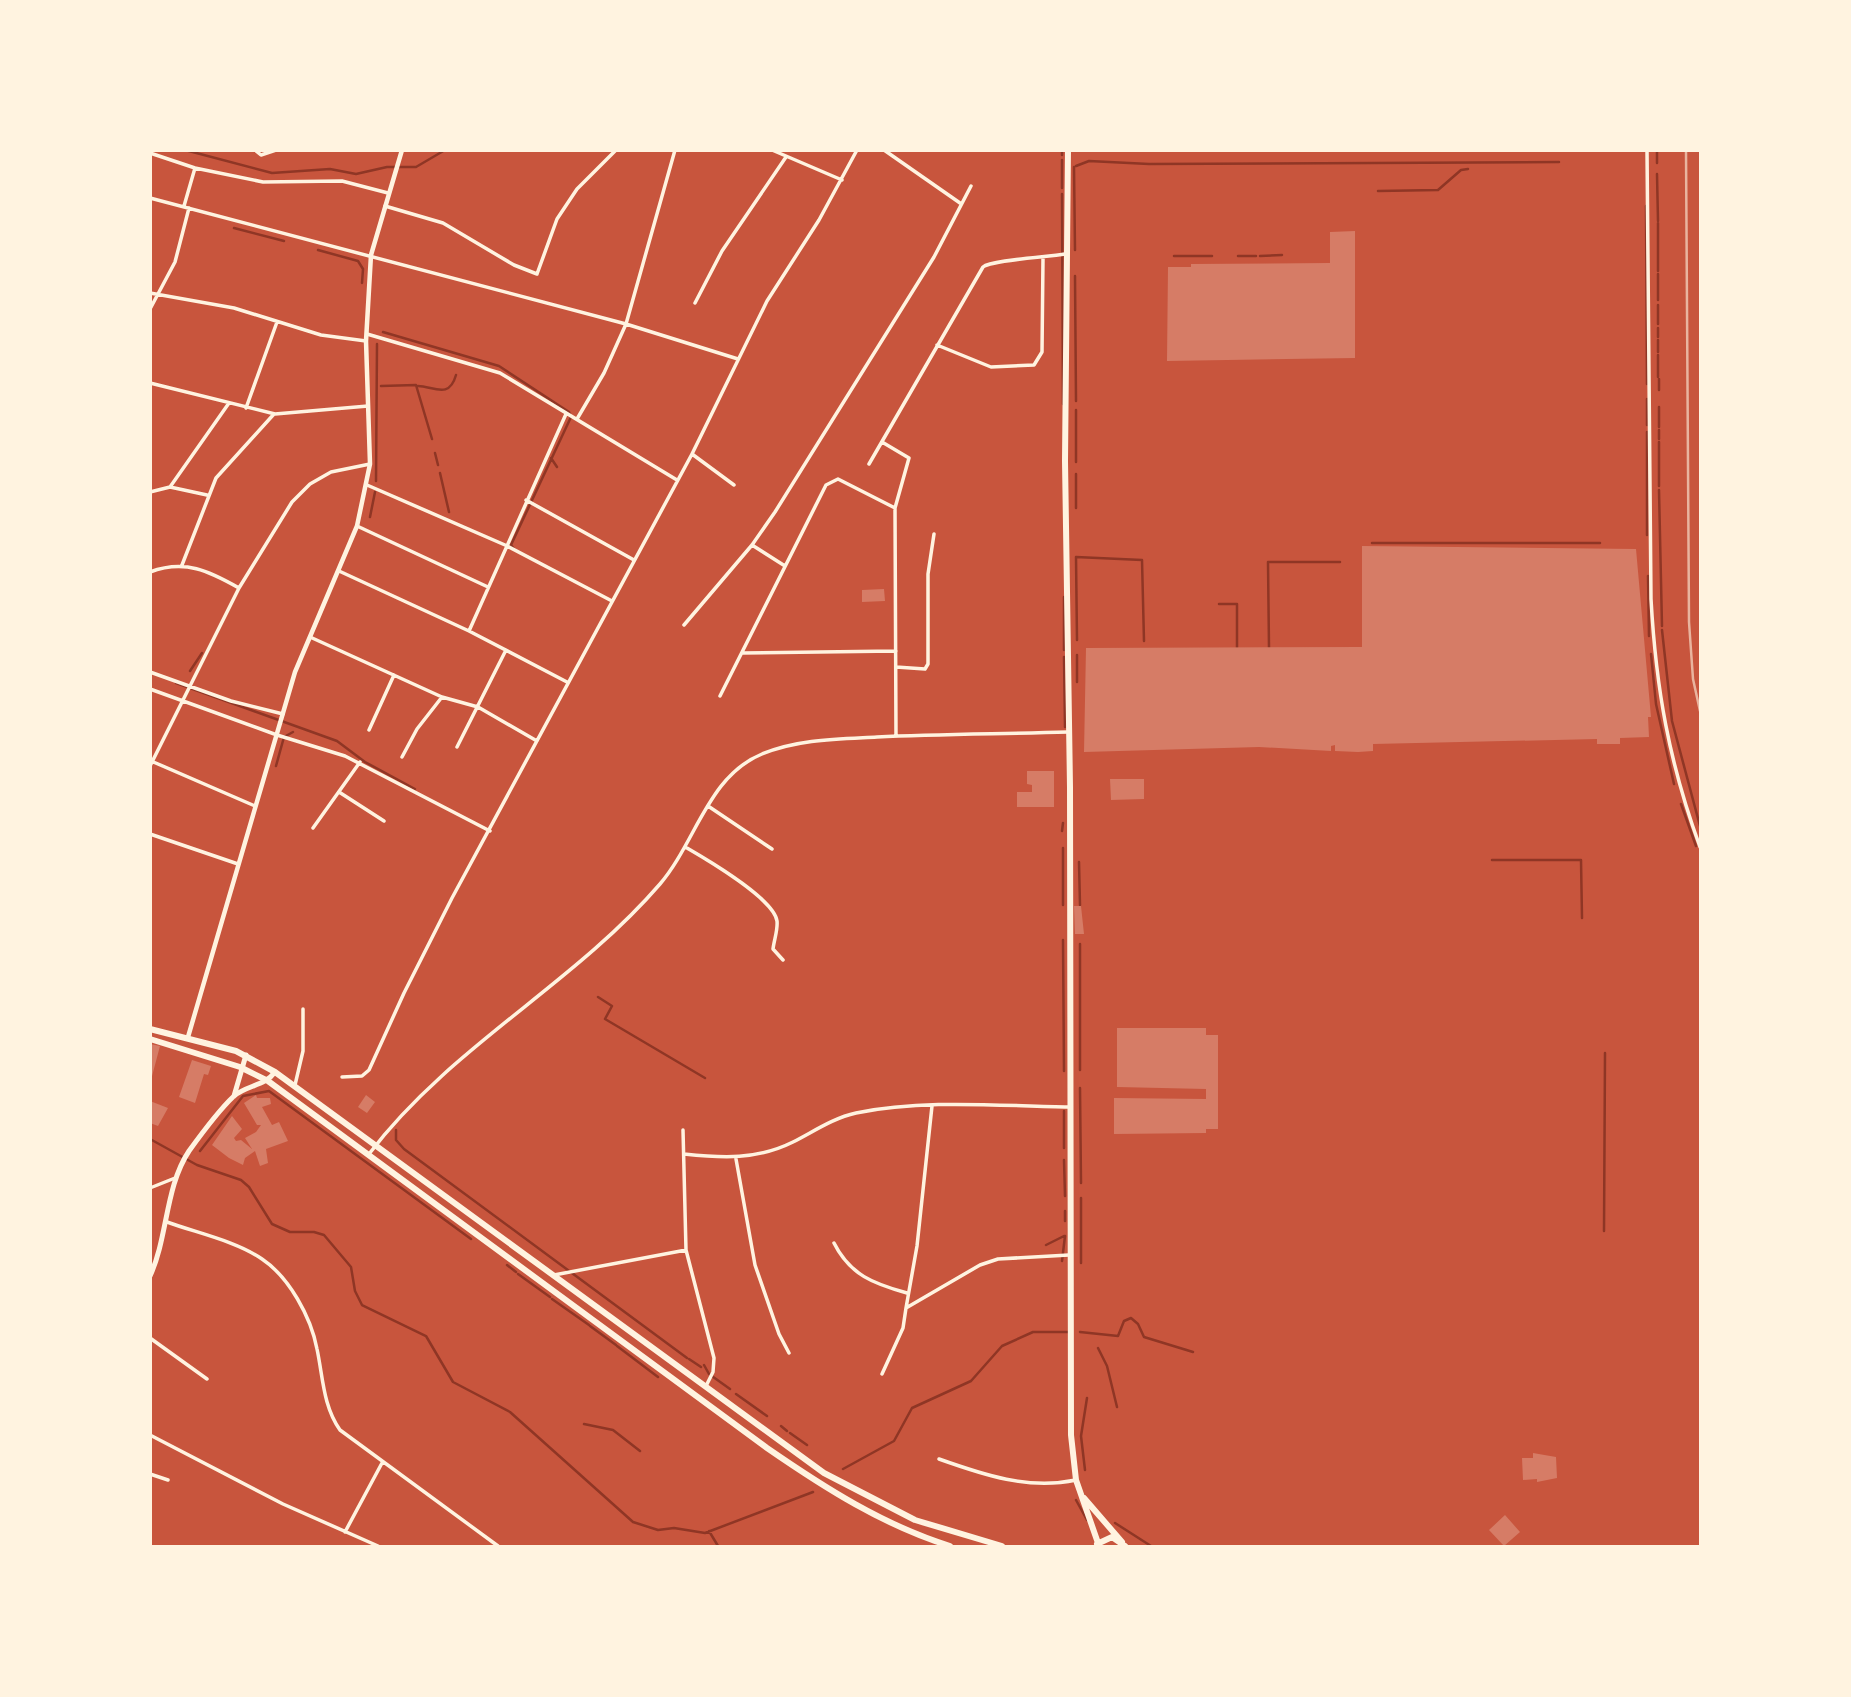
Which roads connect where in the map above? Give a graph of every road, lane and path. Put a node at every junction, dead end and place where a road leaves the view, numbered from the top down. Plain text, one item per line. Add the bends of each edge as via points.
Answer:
1 (254, 150) edge
2 (276, 150) edge
3 (402, 150) edge
4 (616, 150) edge
5 (675, 150) edge
6 (772, 150) edge
7 (857, 150) edge
8 (884, 150) edge
9 (1068, 150) edge
10 (1647, 150) edge
11 (150, 153) edge
12 (786, 157) junction
13 (195, 168) junction
14 (842, 180) junction
15 (971, 186) dead end
16 (389, 190) junction
17 (150, 198) edge
18 (961, 203) junction
19 (385, 206) junction
20 (187, 207) junction
21 (1066, 254) junction
22 (371, 255) junction
23 (1043, 259) junction
24 (150, 293) edge
25 (158, 294) junction
26 (695, 303) dead end
27 (150, 309) edge
28 (277, 323) junction
29 (626, 324) junction
30 (367, 334) junction
31 (366, 341) junction
32 (937, 345) junction
33 (738, 359) junction
34 (150, 383) edge
35 (229, 403) junction
36 (370, 406) junction
37 (246, 408) junction
38 (275, 414) junction
39 (566, 414) junction
40 (577, 419) junction
41 (882, 442) junction
42 (692, 454) junction
43 (370, 464) junction
44 (869, 464) dead end
45 (677, 480) junction
46 (367, 485) junction
47 (734, 485) dead end
48 (170, 487) junction
49 (150, 492) edge
50 (207, 495) junction
51 (526, 500) junction
52 (895, 508) junction
53 (357, 526) junction
54 (934, 534) dead end
55 (505, 545) junction
56 (752, 545) junction
57 (634, 560) junction
58 (182, 565) junction
59 (785, 566) junction
60 (339, 571) junction
61 (150, 572) edge
62 (488, 587) junction
63 (239, 588) junction
64 (612, 601) junction
65 (684, 625) dead end
66 (469, 631) junction
67 (308, 636) junction
68 (506, 650) junction
69 (896, 651) junction
70 (742, 653) junction
71 (896, 667) junction
72 (150, 671) edge
73 (394, 675) junction
74 (567, 682) junction
75 (189, 688) junction
76 (150, 689) edge
77 (442, 696) junction
78 (720, 696) dead end
79 (181, 700) junction
80 (478, 707) junction
81 (282, 718) junction
82 (369, 730) dead end
83 (1070, 732) junction
84 (277, 735) junction
85 (896, 736) junction
86 (537, 741) junction
87 (457, 747) dead end
88 (402, 757) dead end
89 (360, 762) junction
90 (151, 763) edge
91 (339, 792) junction
92 (255, 806) junction
93 (708, 806) junction
94 (384, 821) dead end
95 (313, 828) dead end
96 (490, 831) junction
97 (150, 834) edge
98 (1700, 847) edge
99 (687, 848) junction
100 (772, 849) dead end
101 (238, 864) junction
102 (783, 960) dead end
103 (303, 1009) dead end
104 (150, 1029) edge
105 (188, 1037) junction
106 (150, 1039) edge
107 (246, 1055) junction
108 (240, 1067) junction
109 (275, 1072) junction
110 (342, 1077) dead end
111 (268, 1081) junction
112 (295, 1085) junction
113 (234, 1096) junction
114 (932, 1105) junction
115 (1069, 1107) junction
116 (683, 1130) dead end
117 (376, 1145) junction
118 (368, 1154) junction
119 (684, 1154) junction
120 (736, 1159) junction
121 (177, 1178) junction
122 (150, 1188) edge
123 (167, 1222) junction
124 (834, 1243) dead end
125 (686, 1250) junction
126 (1069, 1255) junction
127 (554, 1275) junction
128 (150, 1276) edge
129 (907, 1293) junction
130 (906, 1308) junction
131 (150, 1338) edge
132 (789, 1353) dead end
133 (882, 1374) dead end
134 (207, 1379) dead end
135 (706, 1386) junction
136 (150, 1435) edge
137 (939, 1459) dead end
138 (382, 1463) junction
139 (150, 1474) edge
140 (168, 1480) dead end
141 (1076, 1480) junction
142 (1081, 1495) junction
143 (345, 1532) junction
144 (928, 1543) edge
145 (1097, 1545) edge
146 (1125, 1545) edge
147 (378, 1546) edge
148 (498, 1546) edge
149 (950, 1546) edge
150 (1002, 1546) edge

1 - 2 street via 261,156
3 - 16 street
4 - 19 street via 577,189 557,219 537,274 443,223
5 - 29 street
6 - 12 street
7 - 14 street
8 - 18 street
9 - 21 main road
10 - 98 street via 1655,669 1670,755
11 - 13 street
12 - 14 street
12 - 26 street via 722,251
13 - 16 street via 263,182 342,181
13 - 20 street
14 - 33 street via 767,302
15 - 18 street
16 - 19 street
17 - 20 street
18 - 56 street via 934,257
19 - 22 street
20 - 22 street
20 - 25 street via 175,262
21 - 23 street
21 - 83 main road
22 - 29 street
22 - 30 street
23 - 32 street via 988,263
23 - 32 street via 1042,352 1034,365 990,367
24 - 25 street
25 - 27 street
25 - 28 street via 234,308
28 - 31 street
28 - 37 street
29 - 33 street
29 - 40 street
30 - 31 street
30 - 39 street via 488,368
31 - 36 street
32 - 41 street
33 - 42 street
34 - 35 street
35 - 37 street
35 - 48 street
36 - 38 street
36 - 43 street
37 - 38 street
38 - 50 street via 228,462
39 - 40 street
39 - 51 street
40 - 45 street
41 - 44 street
41 - 52 street via 909,457
42 - 45 street
42 - 47 street
43 - 46 street
43 - 63 street via 331,471 310,484 266,540
45 - 57 street
46 - 53 street
46 - 55 street
48 - 49 street
48 - 50 street
50 - 58 street
51 - 55 street
51 - 57 street
52 - 59 street via 838,479 830,481
52 - 69 street
53 - 60 street
53 - 62 street
54 - 71 street via 928,574 928,664 925,669
55 - 62 street
55 - 64 street
56 - 59 street
56 - 65 street
57 - 64 street
58 - 61 street
58 - 63 street via 203,569
59 - 70 street
60 - 66 street
60 - 67 street
62 - 66 street
63 - 75 street
64 - 74 street
66 - 68 street
67 - 73 street
67 - 81 street
68 - 74 street
68 - 80 street
69 - 70 street
69 - 71 street
70 - 78 street
71 - 85 street
72 - 75 street
73 - 77 street
73 - 82 street
74 - 86 street
75 - 79 street
75 - 81 street
76 - 79 street
77 - 80 street
77 - 88 street
79 - 84 street
79 - 90 street
80 - 86 street
80 - 87 street
81 - 84 street
83 - 85 street
83 - 115 main road
84 - 89 street
84 - 92 street
85 - 93 street via 776,749 730,774
86 - 96 street
89 - 91 street
89 - 96 street
90 - 92 street
91 - 94 street
91 - 95 street
92 - 101 street
93 - 99 street
93 - 100 street
96 - 110 street via 404,993 369,1070 362,1076
97 - 101 street
99 - 102 street via 740,881 774,914 773,949
99 - 117 street via 630,916 434,1079
101 - 105 street
103 - 112 street via 303,1051
104 - 105 main road
105 - 107 main road
106 - 108 main road
107 - 108 main road
107 - 109 main road
108 - 111 main road
108 - 113 main road
109 - 111 main road
109 - 112 main road
111 - 113 main road
111 - 118 main road
112 - 117 main road
113 - 121 main road via 188,1153
114 - 115 street
114 - 120 street via 853,1114 775,1150
114 - 129 street via 917,1246
115 - 126 main road
116 - 119 street
117 - 118 street
117 - 127 main road
118 - 144 main road via 767,1448 848,1502
119 - 120 street
119 - 125 street
120 - 132 street via 755,1265
121 - 122 street
121 - 123 main road
123 - 128 main road
123 - 138 street via 255,1254 275,1270 312,1328 332,1419
124 - 129 street via 856,1274
125 - 127 street
125 - 135 street via 714,1358
126 - 130 street via 998,1259
126 - 141 main road via 1071,1435
127 - 135 main road
129 - 130 street
130 - 133 street via 903,1328
131 - 134 street
135 - 150 main road via 856,1492 947,1532
136 - 143 street
137 - 141 street via 1014,1482
138 - 143 street
138 - 148 street
139 - 140 street
141 - 142 main road
142 - 145 main road
142 - 146 main road
143 - 147 street
144 - 149 main road
145 - 146 main road via 1107,1538

